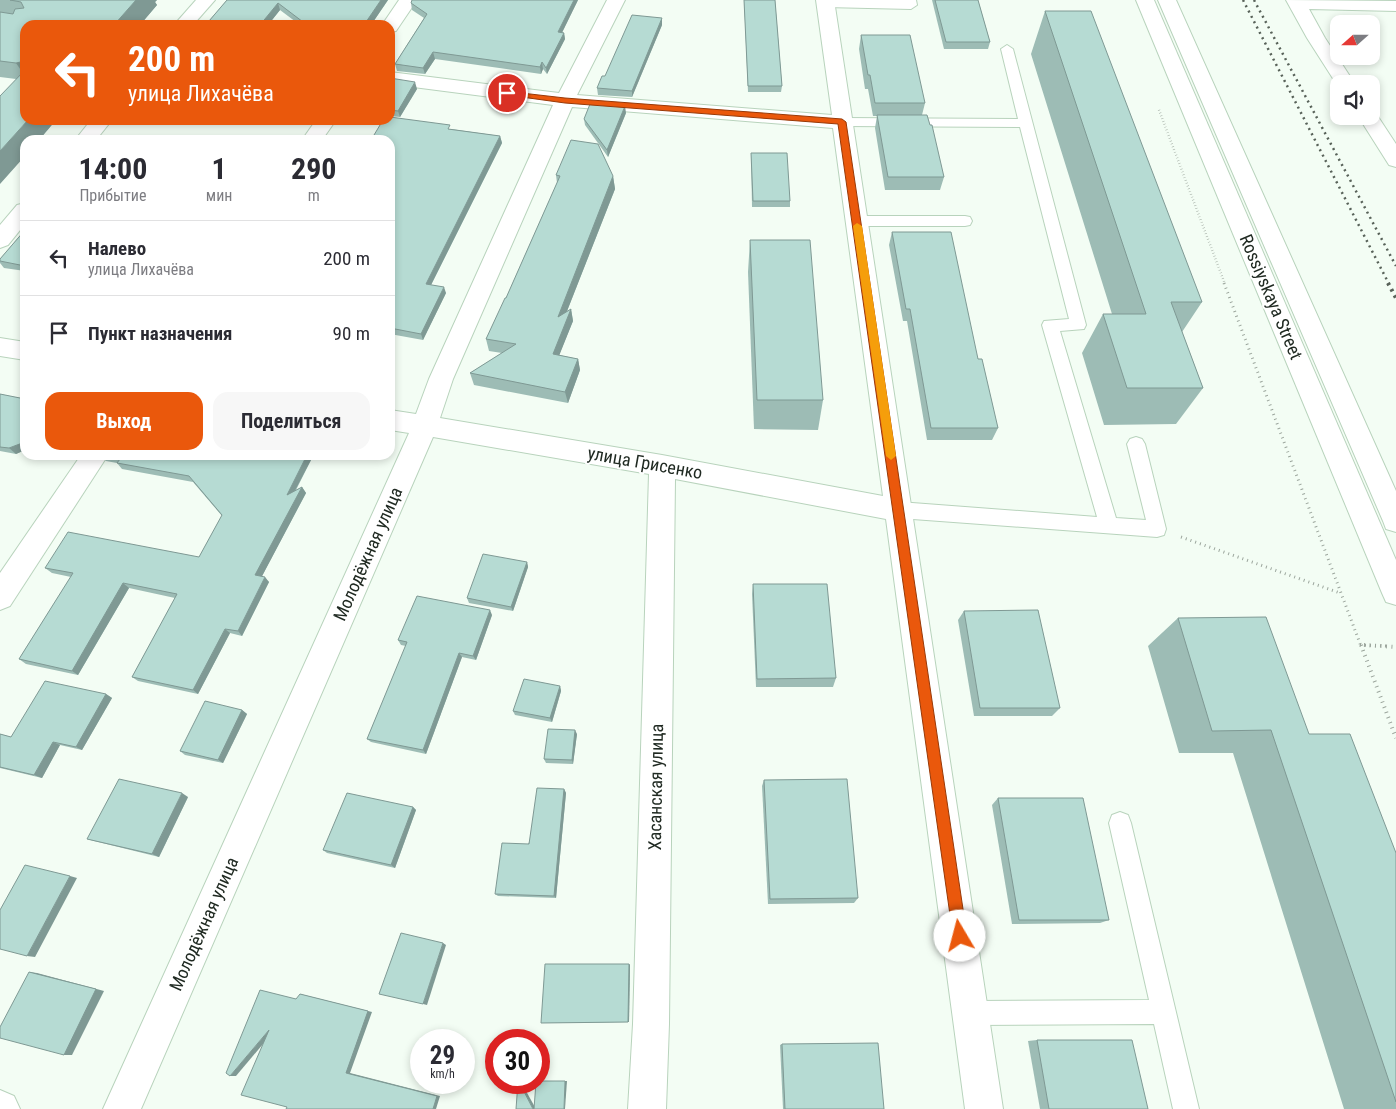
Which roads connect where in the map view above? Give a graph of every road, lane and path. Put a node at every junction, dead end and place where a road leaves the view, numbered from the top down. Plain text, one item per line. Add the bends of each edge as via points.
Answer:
1 (206, 0) edge
2 (408, 0) edge
3 (616, 0) edge
4 (910, 0) edge
5 (1145, 0) edge
6 (1167, 0) edge
7 (825, 2) edge
8 (1296, 2) edge
9 (1396, 6) edge
10 (188, 20) edge
11 (395, 20) edge
12 (1008, 49) dead end
13 (1340, 75) edge
14 (395, 79) edge
15 (565, 100) junction
16 (1158, 107) dead end
17 (842, 122) junction
18 (1026, 123) junction
19 (98, 125) edge
20 (1374, 125) edge
21 (89, 135) edge
22 (1396, 160) edge
23 (20, 216) edge
24 (965, 220) dead end
25 (857, 221) junction
26 (0, 240) edge
27 (0, 347) edge
28 (20, 351) edge
29 (395, 421) edge
30 (425, 426) junction
31 (1136, 444) dead end
32 (92, 460) edge
33 (662, 466) junction
34 (899, 510) junction
35 (1396, 520) edge
36 (1109, 525) junction
37 (1157, 529) junction
38 (1341, 593) junction
39 (1396, 593) edge
40 (0, 596) edge
41 (1360, 645) junction
42 (1396, 647) edge
43 (1396, 738) edge
44 (1120, 823) dead end
45 (1164, 1012) junction
46 (971, 1013) junction
47 (122, 1109) edge
48 (647, 1109) edge
49 (984, 1109) edge
50 (1186, 1109) edge

1 - 10 street
2 - 11 street
3 - 15 street, Молодёжная улица
4 - 7 lane via 911,5
5 - 39 street, Rossiyskaya Street
6 - 35 street, Rossiyskaya Street
7 - 17 street
8 - 9 street
8 - 13 street
12 - 18 lane
14 - 15 street
15 - 17 street
15 - 30 street, Молодёжная улица via 440,379
16 - 38 path
17 - 18 lane
17 - 25 street
18 - 36 lane via 1078,325 1050,325
19 - 21 street
20 - 22 street
23 - 26 street
24 - 25 lane
25 - 34 street
27 - 28 street
29 - 30 street, улица Грисенко
30 - 33 street, улица Грисенко
30 - 47 street, Молодёжная улица
31 - 37 lane
32 - 40 street
33 - 34 street, улица Грисенко
33 - 48 street, Хасанская улица via 652,1014
34 - 36 lane
34 - 46 street
36 - 37 lane
37 - 38 path
38 - 41 path
41 - 42 path
41 - 43 path
44 - 45 lane
45 - 46 lane
45 - 50 lane
46 - 49 street

